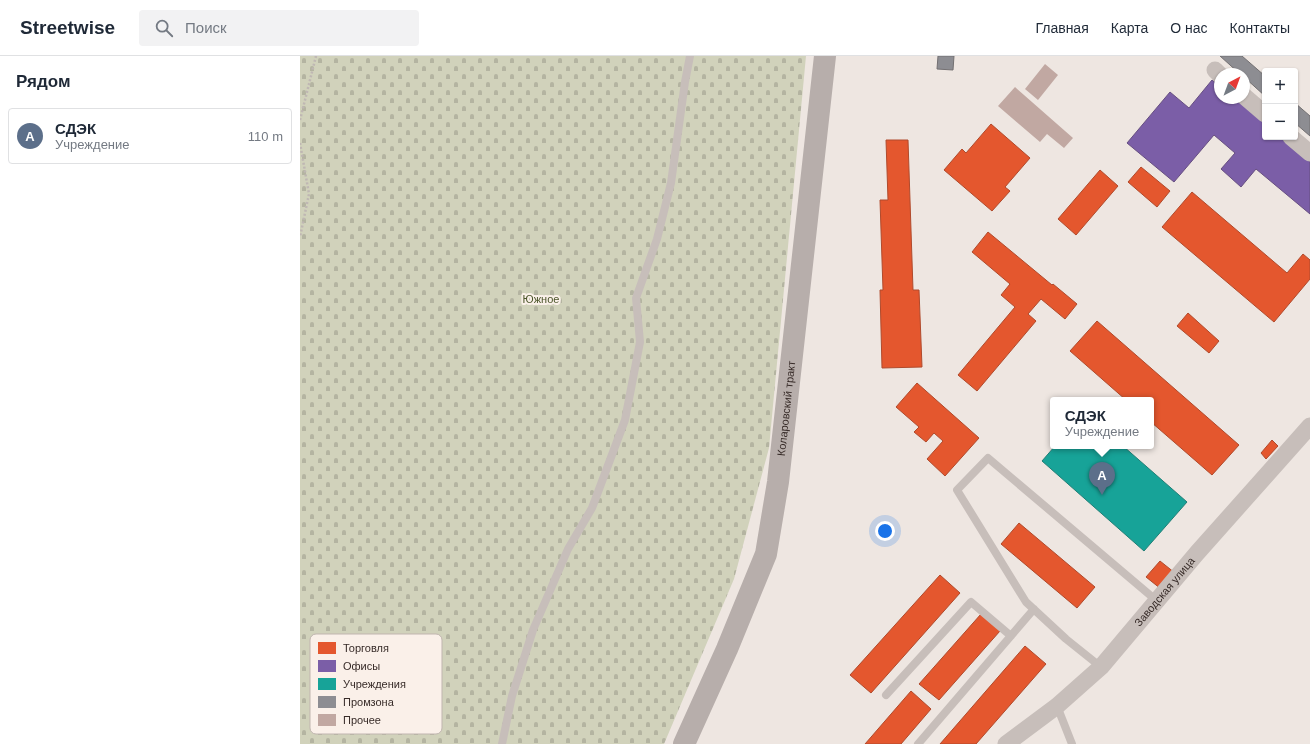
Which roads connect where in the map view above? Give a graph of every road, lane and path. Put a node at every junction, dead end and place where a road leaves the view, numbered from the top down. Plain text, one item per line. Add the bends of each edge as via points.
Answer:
1 (316, 56) edge
2 (690, 56) edge
3 (825, 56) edge
4 (1250, 101) edge
5 (1262, 111) edge
6 (300, 120) edge
7 (1295, 140) edge
8 (300, 143) edge
9 (1310, 153) edge
10 (300, 237) edge
11 (1310, 426) edge
12 (1157, 601) junction
13 (1034, 609) junction
14 (1011, 636) junction
15 (1101, 667) junction
16 (886, 695) dead end
17 (1057, 706) junction
18 (502, 744) edge
19 (684, 744) edge
20 (918, 744) edge
21 (1006, 744) edge
22 (1072, 744) edge

1 - 6 path
2 - 18 lane via 671,183 657,239 636,298 640,342 625,420 592,508 568,549 533,630 512,696
3 - 19 main road, Коларовский тракт via 778,482 766,554 727,650
4 - 5 street
7 - 9 street
8 - 10 path via 309,194
11 - 12 street, Заводская улица
12 - 13 lane via 988,458 957,490 1026,602
12 - 15 street, Заводская улица
13 - 14 lane
13 - 15 lane
14 - 16 lane via 971,602
14 - 20 lane
15 - 17 street, Заводская улица
17 - 21 street, Заводская улица
17 - 22 lane

